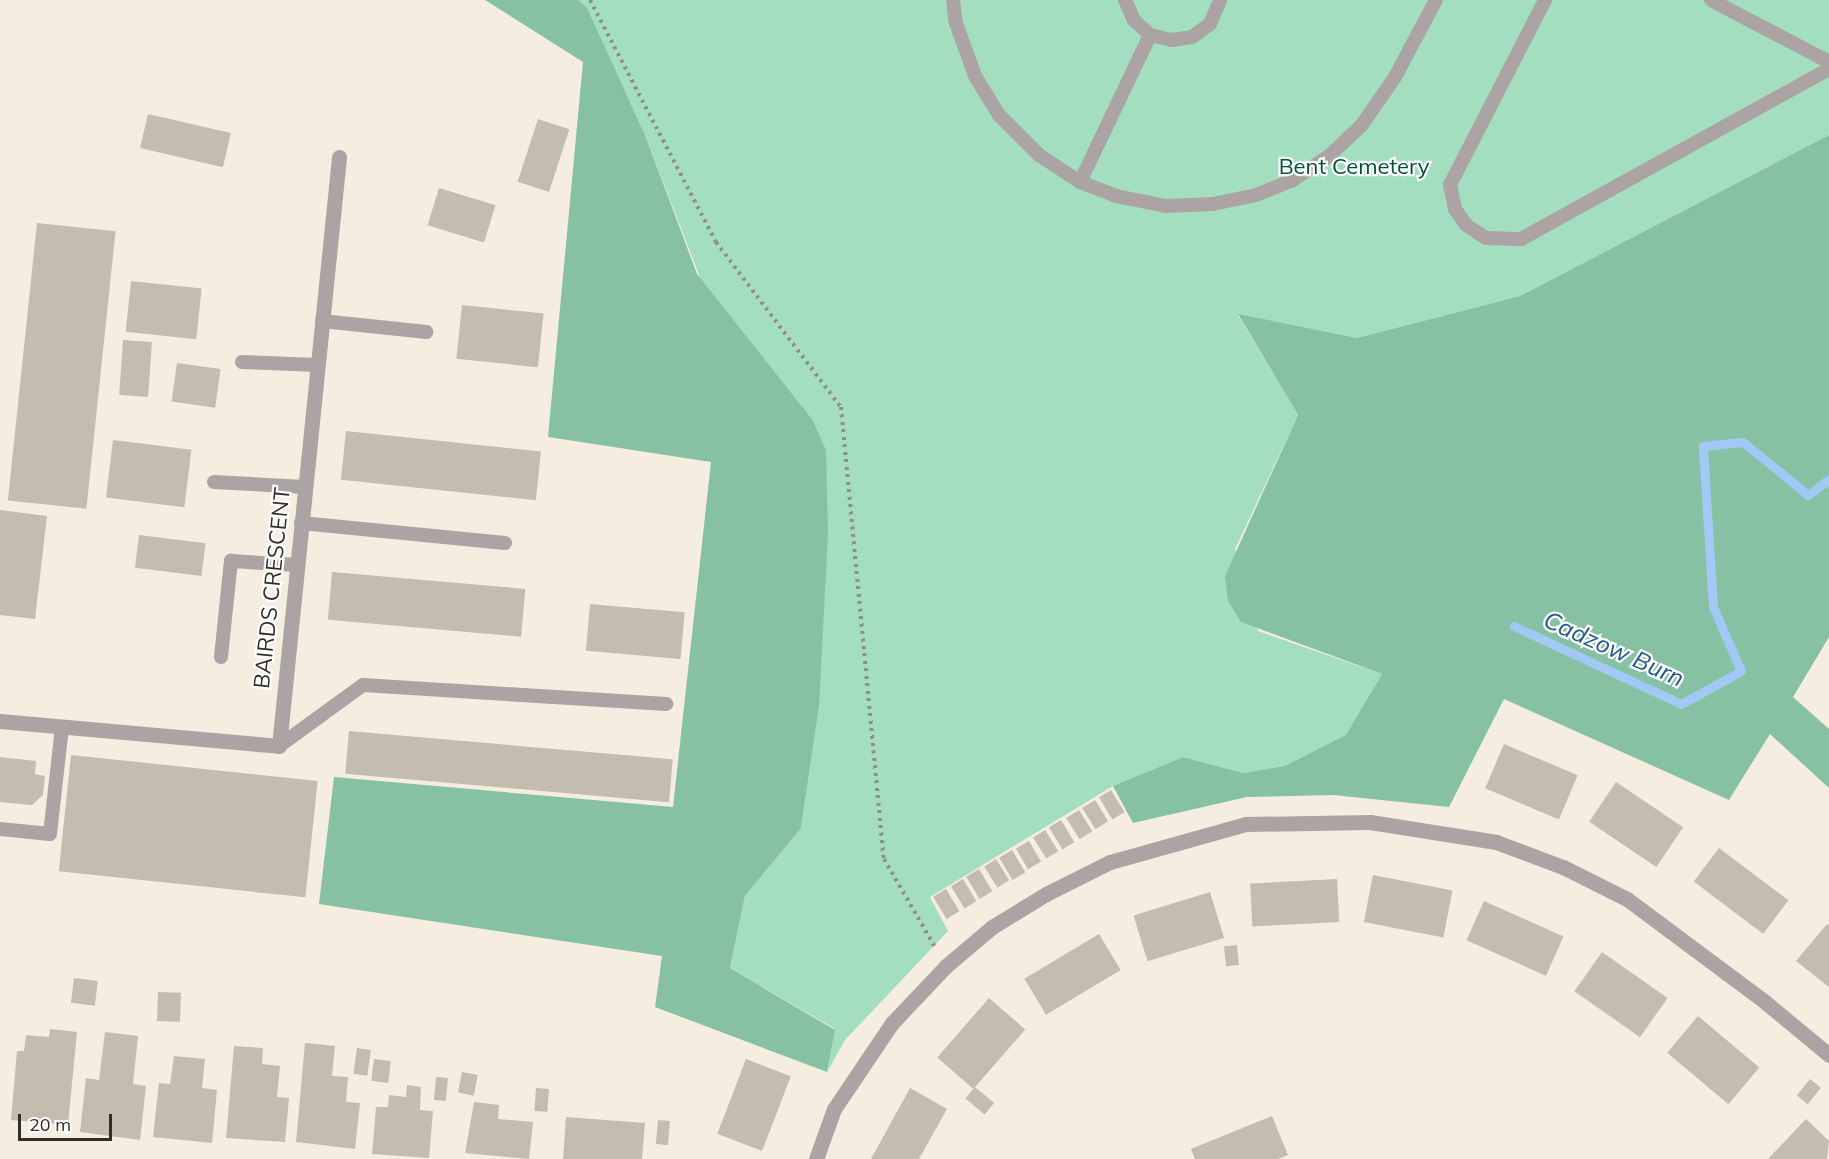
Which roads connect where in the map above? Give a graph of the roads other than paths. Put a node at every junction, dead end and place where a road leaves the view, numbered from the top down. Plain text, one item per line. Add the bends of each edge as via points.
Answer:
1 (953, 0) edge
2 (1125, 0) edge
3 (1220, 0) edge
4 (1436, 0) edge
5 (1545, 0) edge
6 (1711, 0) edge
7 (1150, 35) junction
8 (1829, 62) edge
9 (1829, 69) edge
10 (339, 157) dead end
11 (1080, 182) junction
12 (322, 321) junction
13 (426, 332) dead end
14 (242, 362) dead end
15 (318, 365) junction
16 (214, 482) dead end
17 (305, 487) junction
18 (302, 523) junction
19 (505, 543) dead end
20 (297, 565) junction
21 (221, 657) dead end
22 (666, 704) dead end
23 (0, 721) edge
24 (62, 727) junction
25 (279, 746) junction
26 (0, 829) edge
27 (1829, 1055) edge
28 (816, 1159) edge

1 - 11 lane via 956,23 975,76 999,115 1039,155
2 - 7 lane via 1134,20
3 - 7 lane via 1210,24 1192,37 1171,40
4 - 11 lane via 1395,77 1361,126 1329,156 1293,180 1256,195 1213,204 1166,206 1116,196
5 - 9 lane via 1450,185 1455,209 1466,225 1486,238 1521,239
6 - 8 lane
7 - 11 lane
10 - 12 street, BAIRDS CRESCENT
12 - 13 lane
12 - 15 street, BAIRDS CRESCENT
14 - 15 lane
15 - 17 street, BAIRDS CRESCENT
16 - 17 lane
17 - 18 street, BAIRDS CRESCENT
18 - 19 lane
18 - 20 street, BAIRDS CRESCENT
20 - 21 lane via 231,561
20 - 25 street, BAIRDS CRESCENT
22 - 25 lane via 363,685
23 - 24 street
24 - 25 street
24 - 26 lane via 50,834
27 - 28 street via 1627,899 1496,842 1370,822 1246,824 1110,862 992,927 946,966 892,1023 834,1109

